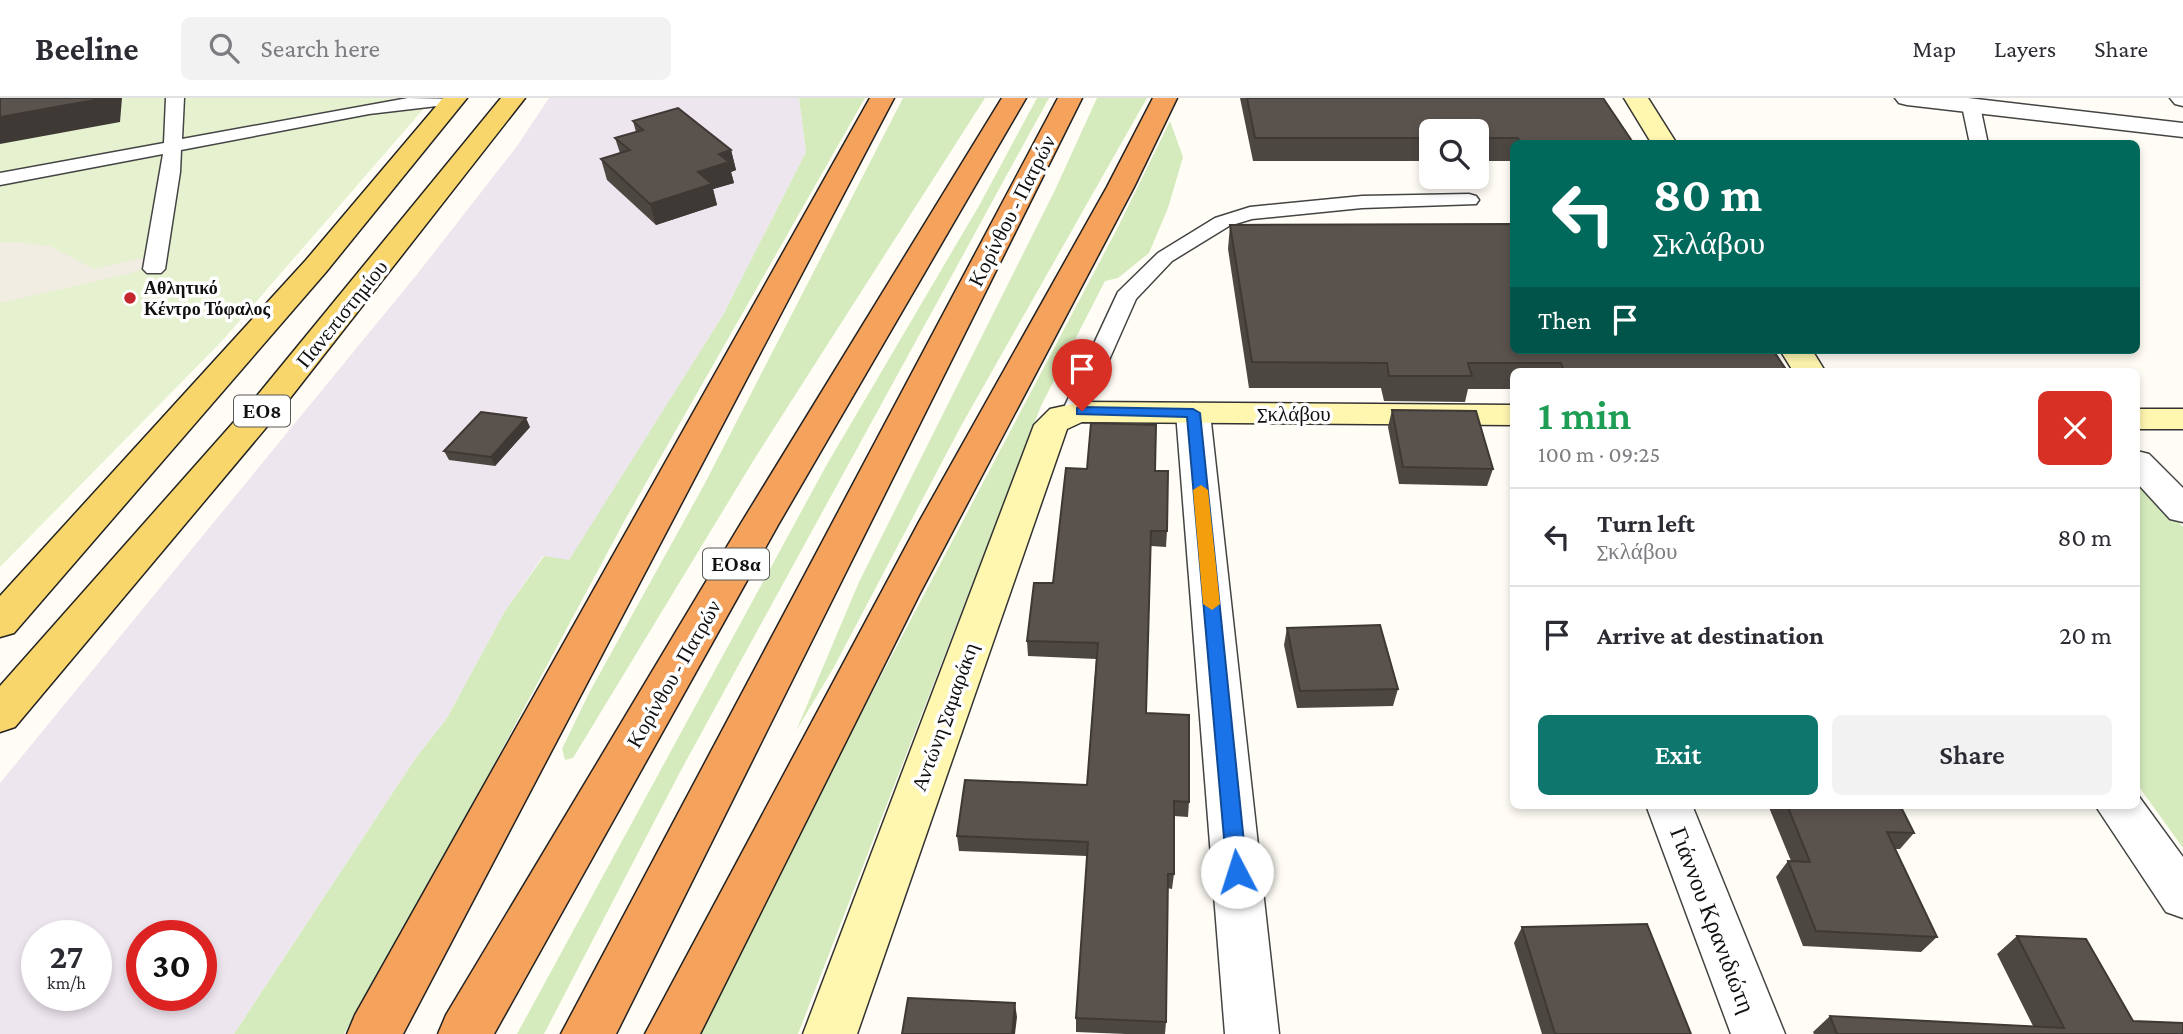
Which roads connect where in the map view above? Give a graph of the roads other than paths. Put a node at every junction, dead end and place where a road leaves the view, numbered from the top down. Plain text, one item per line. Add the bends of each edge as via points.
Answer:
1 (175, 98) edge
2 (513, 98) edge
3 (882, 98) edge
4 (1014, 98) edge
5 (1070, 98) edge
6 (1165, 98) edge
7 (1636, 98) edge
8 (1907, 98) edge
9 (455, 99) edge
10 (1971, 106) junction
11 (2183, 130) edge
12 (1662, 140) edge
13 (1978, 140) edge
14 (171, 146) junction
15 (0, 179) edge
16 (1469, 200) dead end
17 (154, 269) dead end
18 (1074, 412) junction
19 (1193, 413) junction
20 (1510, 415) edge
21 (2140, 419) edge
22 (2183, 419) edge
23 (2140, 465) edge
24 (2183, 510) edge
25 (0, 622) edge
26 (0, 715) edge
27 (1670, 809) edge
28 (2121, 809) edge
29 (2183, 897) edge
30 (374, 1034) edge
31 (465, 1034) edge
32 (588, 1034) edge
33 (672, 1034) edge
34 (830, 1034) edge
35 (1252, 1034) edge
36 (1758, 1034) edge

1 - 14 lane
2 - 26 main road, Πανεπιστημίου / ΕΟ8 via 268,404
3 - 30 highway
4 - 31 highway, Κορίνθου - Πατρών / ΕΟ8α via 759,525
5 - 32 highway, Κορίνθου - Πατρών
6 - 33 highway via 868,652
7 - 12 street
8 - 10 street
9 - 14 lane via 404,103
9 - 25 main road, ΕΟ8 via 316,266
10 - 11 street
10 - 13 lane
14 - 15 lane
14 - 17 lane via 171,172
16 - 18 lane via 1362,202 1250,213 1222,222 1165,257 1126,297
18 - 19 street, Σκλάβου
18 - 34 street, Αντώνη Σαμαράκη via 1061,415 1051,425
19 - 20 street, Σκλάβου
19 - 35 street
21 - 22 street
23 - 24 street
27 - 36 street, Γιάννου Κρανιδιώτη
28 - 29 street

